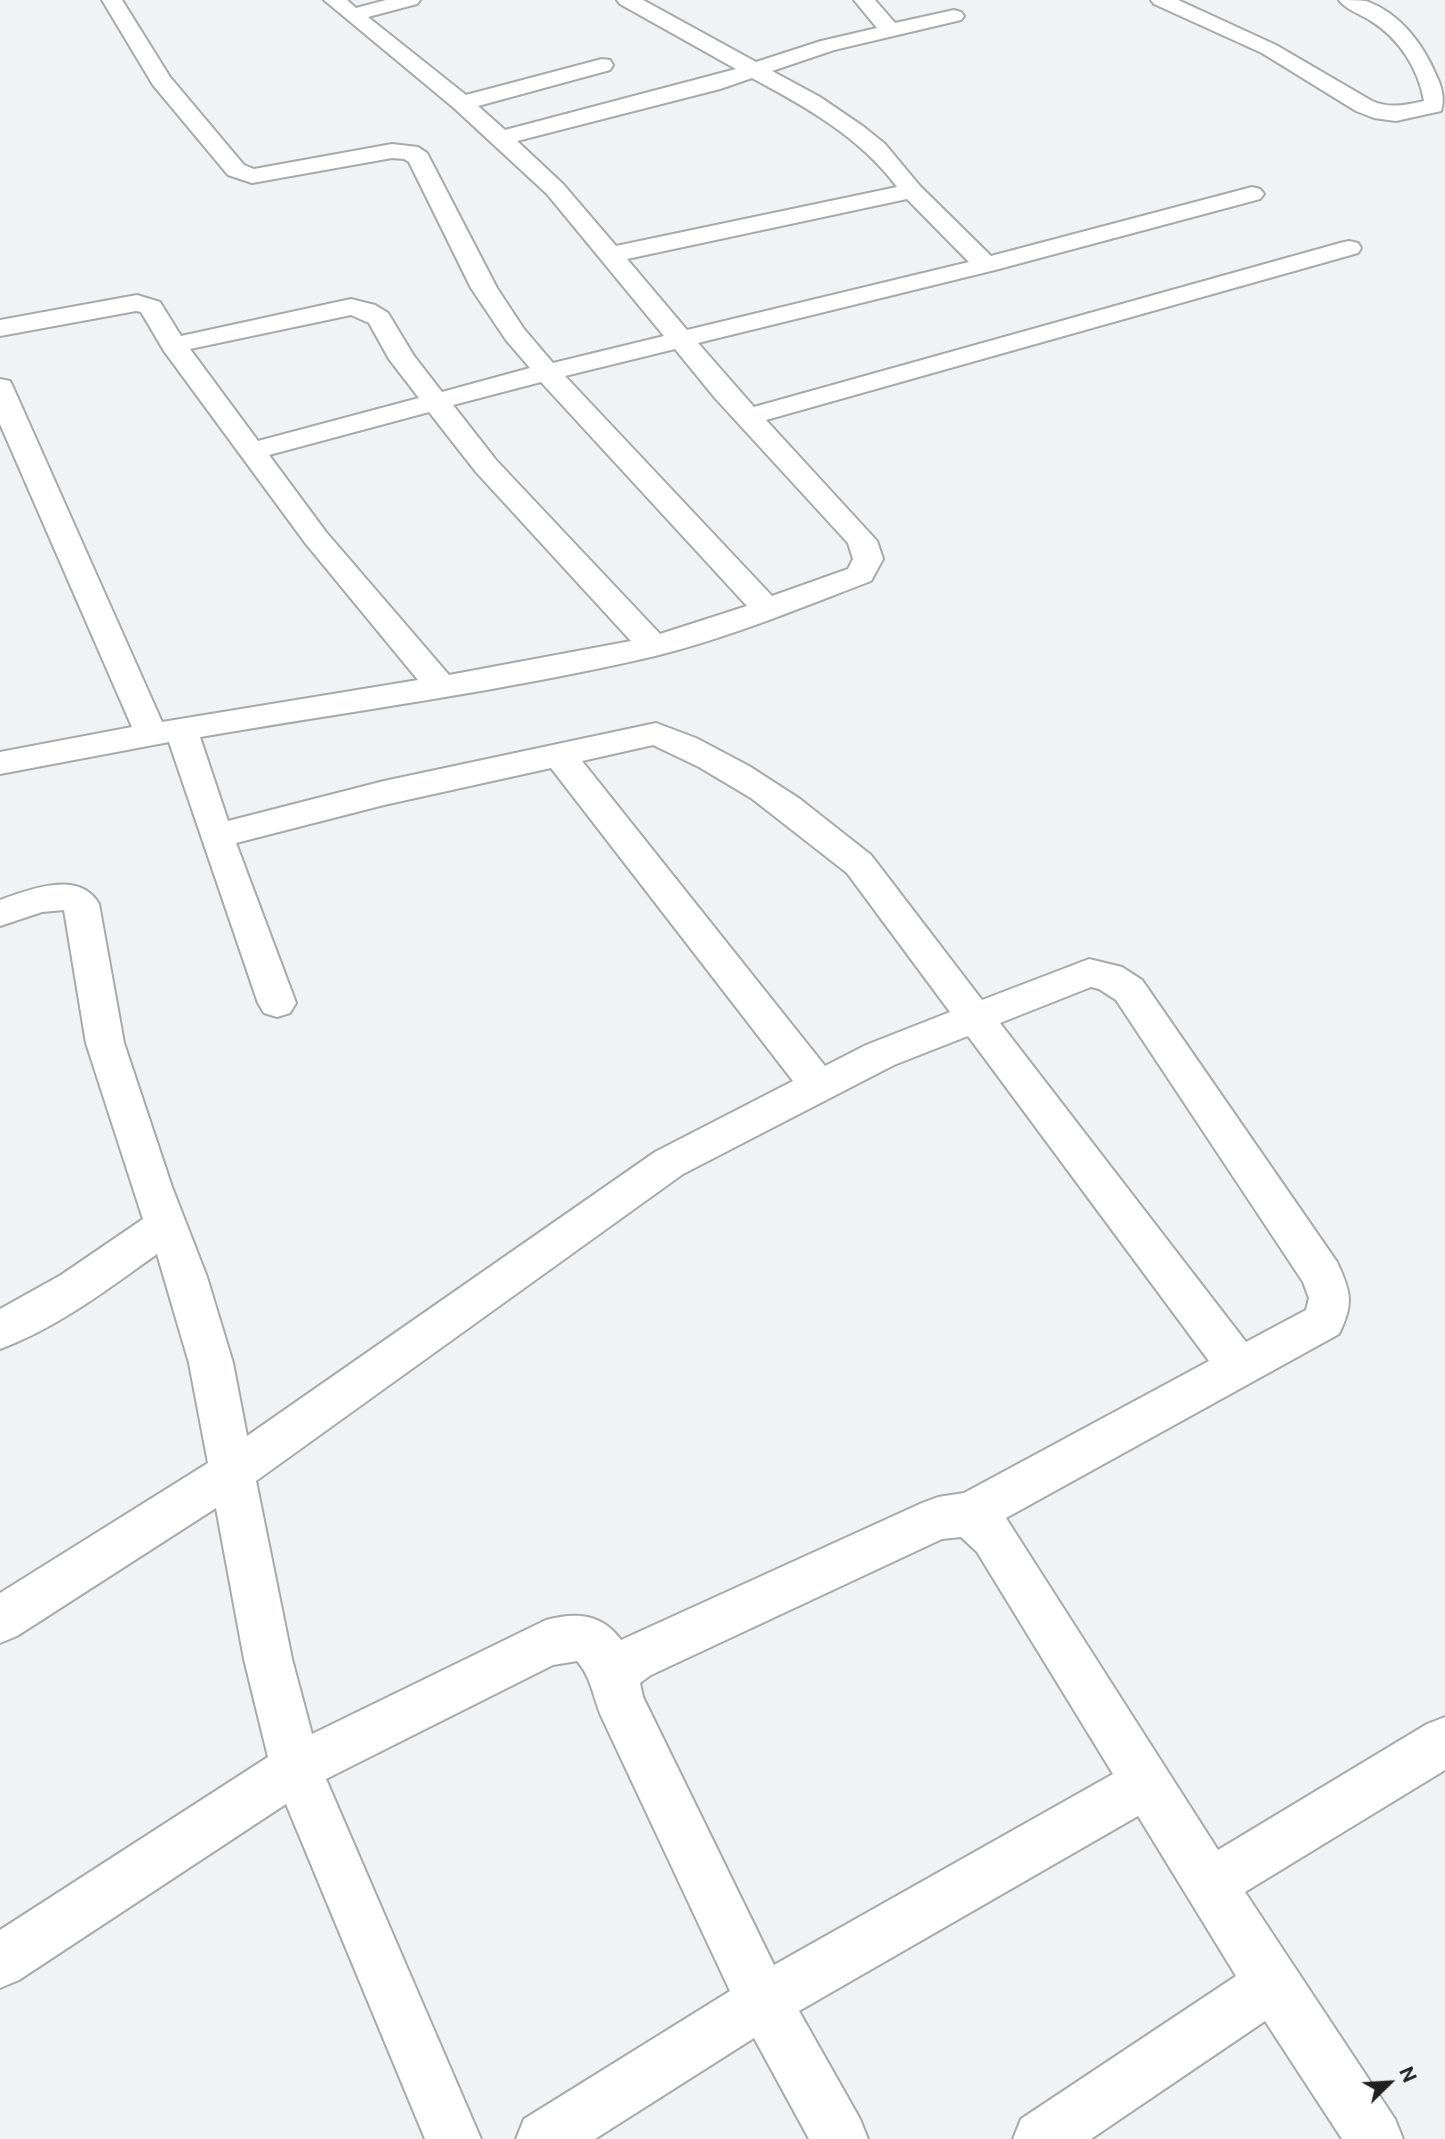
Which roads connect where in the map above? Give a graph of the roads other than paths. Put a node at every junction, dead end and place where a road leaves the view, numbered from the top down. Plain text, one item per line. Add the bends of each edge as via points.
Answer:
1 (112, 0) edge
2 (334, 0) edge
3 (410, 0) edge
4 (627, 0) edge
5 (864, 0) edge
6 (1161, 0) edge
7 (1349, 0) edge
8 (352, 15) junction
9 (954, 16) dead end
10 (890, 30) junction
11 (602, 65) dead end
12 (752, 69) junction
13 (462, 103) junction
14 (498, 139) junction
15 (912, 191) junction
16 (1252, 194) dead end
17 (1349, 248) dead end
18 (610, 255) junction
19 (986, 265) junction
20 (0, 328) edge
21 (679, 339) junction
22 (173, 345) junction
23 (547, 372) junction
24 (0, 387) edge
25 (435, 403) junction
26 (748, 417) junction
27 (251, 451) junction
28 (767, 609) junction
29 (654, 646) junction
30 (441, 686) junction
31 (173, 736) junction
32 (560, 756) junction
33 (0, 763) edge
34 (213, 825) junction
35 (0, 913) edge
36 (276, 1003) dead end
37 (976, 1016) junction
38 (819, 1086) junction
39 (168, 1224) junction
40 (0, 1330) edge
41 (1240, 1367) junction
42 (230, 1474) junction
43 (970, 1514) junction
44 (0, 1620) edge
45 (614, 1673) junction
46 (1445, 1742) edge
47 (296, 1768) junction
48 (1147, 1783) junction
49 (1210, 1884) junction
50 (0, 1961) edge
51 (1272, 1984) junction
52 (762, 2001) junction
53 (453, 2139) edge
54 (544, 2139) edge
55 (840, 2139) edge
56 (1041, 2139) edge
57 (1375, 2139) edge

1 - 23 street via 161,80 244,176 392,151 410,152 419,158 484,288
2 - 8 street
3 - 8 street
4 - 12 street
5 - 10 street
6 - 7 street via 1269,49 1373,110 1396,114 1433,106 1436,100 1405,34
8 - 13 street
9 - 10 street
10 - 12 street
11 - 13 street
12 - 14 street
12 - 15 street via 816,102 871,142
13 - 14 street
14 - 18 street via 560,196
15 - 18 street
15 - 19 street
16 - 19 street
17 - 26 street
18 - 21 street
19 - 21 street
20 - 22 street via 145,303
21 - 23 street
21 - 26 street
22 - 25 street via 351,307 366,310 379,318
22 - 27 street
23 - 25 street
23 - 28 street
24 - 31 street via 19,437
25 - 27 street
25 - 29 street via 486,466
26 - 28 street via 862,541 868,559 860,575
27 - 30 street via 316,538
28 - 29 street
29 - 30 street
30 - 31 street
31 - 33 street
31 - 34 street
32 - 34 street
32 - 37 street via 656,734 690,747 754,784 859,864
32 - 38 street
34 - 36 street
35 - 39 street via 64,895 81,904 105,1044
37 - 38 street
37 - 41 street
37 - 41 street via 1089,973 1109,977 1129,990 1322,1275 1330,1298 1324,1321
38 - 42 street via 669,1163
39 - 40 street via 76,1288
39 - 42 street via 211,1363
41 - 43 street
42 - 44 street
42 - 47 street
43 - 45 street via 938,1518 634,1658
43 - 48 street via 993,1537
45 - 47 street via 595,1643 576,1635 546,1643
45 - 52 street via 619,1702
46 - 49 street
47 - 50 street
47 - 53 street
48 - 49 street
48 - 52 street
49 - 51 street
51 - 56 street
51 - 57 street
52 - 54 street
52 - 55 street

